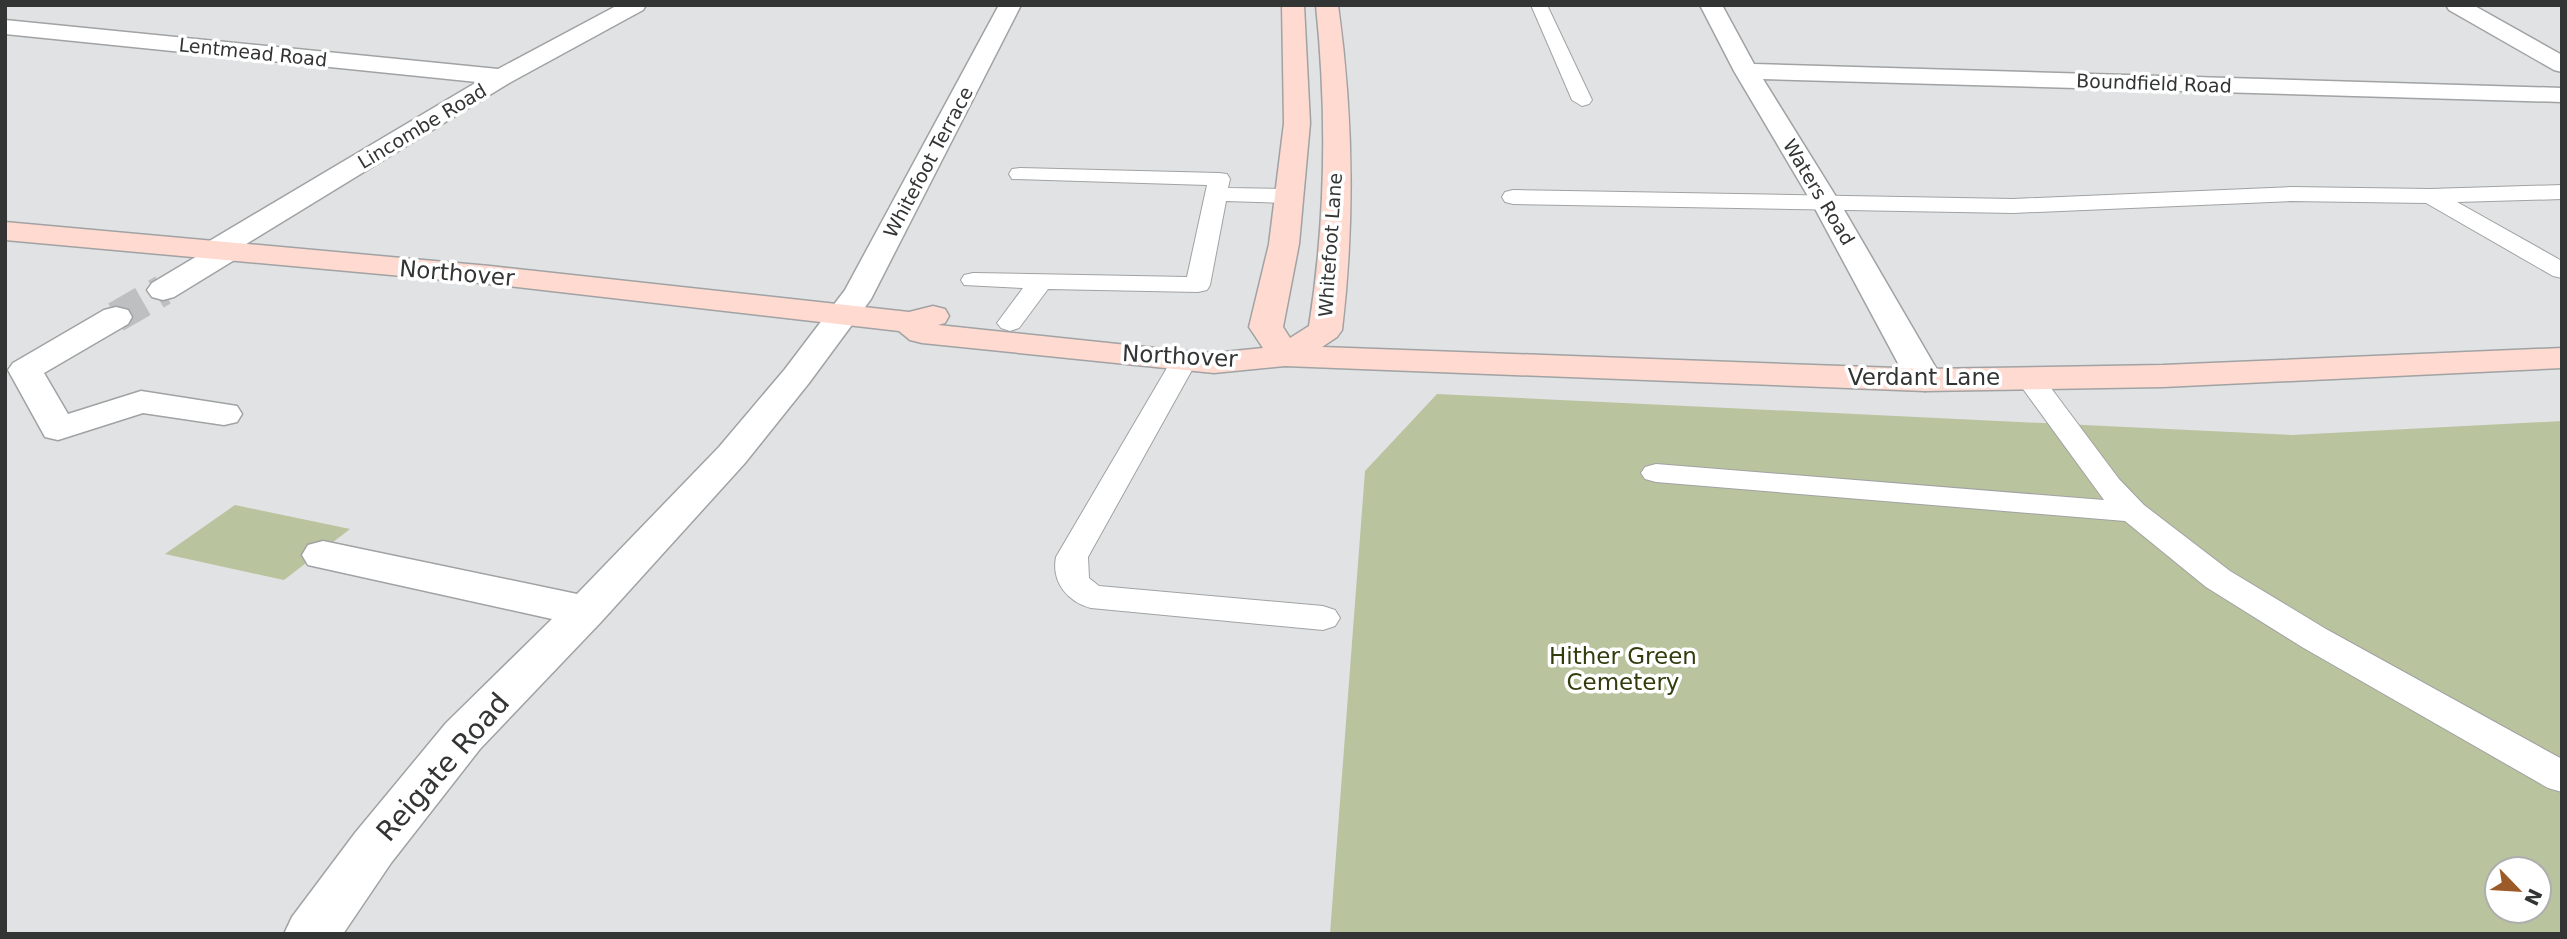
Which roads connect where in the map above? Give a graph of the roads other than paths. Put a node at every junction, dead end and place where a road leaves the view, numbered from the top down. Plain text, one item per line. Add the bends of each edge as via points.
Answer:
1 (635, 5) edge
2 (1010, 5) edge
3 (1293, 5) edge
4 (1327, 5) edge
5 (1539, 5) edge
6 (1711, 5) edge
7 (2457, 5) edge
8 (5, 27) edge
9 (2562, 65) edge
10 (1746, 71) junction
11 (502, 78) junction
12 (2562, 95) edge
13 (1582, 100) dead end
14 (1020, 174) dead end
15 (2562, 192) edge
16 (1215, 194) junction
17 (1290, 196) junction
18 (2430, 196) junction
19 (1513, 197) dead end
20 (1826, 203) junction
21 (5, 231) edge
22 (218, 252) junction
23 (2562, 271) edge
24 (973, 280) dead end
25 (1041, 281) junction
26 (163, 290) tunnel mouth
27 (844, 316) junction
28 (116, 317) tunnel mouth
29 (909, 322) junction
30 (1010, 323) junction
31 (1285, 356) junction
32 (2562, 358) edge
33 (1184, 361) junction
34 (2029, 378) junction
35 (1925, 380) junction
36 (224, 414) dead end
37 (1656, 473) dead end
38 (2133, 512) junction
39 (323, 555) dead end
40 (586, 611) junction
41 (1323, 618) dead end
42 (2562, 777) edge
43 (312, 934) edge

1 - 11 street, Lincombe Road
2 - 27 street, Whitefoot Terrace
3 - 17 street, Whitefoot Lane via 1297,123
4 - 31 street, Whitefoot Lane via 1335,92 1336,194 1328,306 1325,330
5 - 13 lane
6 - 10 street, Waters Road
7 - 9 street
8 - 11 street, Lentmead Road
10 - 12 street, Boundfield Road
10 - 20 street, Waters Road
11 - 22 street, Lincombe Road
14 - 16 lane via 1219,179
15 - 18 lane
16 - 17 lane
16 - 25 lane via 1198,285
17 - 31 street, Whitefoot Lane via 1266,327
18 - 20 lane via 2291,194 2013,206
18 - 23 lane
19 - 20 lane
20 - 35 street, Waters Road
21 - 22 street, Northover
22 - 26 street, Lincombe Road
22 - 27 street, Northover via 490,275
24 - 25 lane
25 - 30 lane
27 - 29 street, Northover
27 - 40 street, Reigate Road via 732,455
28 - 36 street via 25,370 58,429 141,402
29 - 30 street, Northover via 936,315
29 - 33 street, Northover via 922,333
30 - 31 street, Northover via 1226,342
31 - 33 street, Northover
31 - 35 street, Verdant Lane
32 - 34 street, Verdant Lane
33 - 41 lane via 1072,557 1070,566 1078,589 1091,597
34 - 35 street, Verdant Lane
34 - 38 lane via 2100,476
37 - 38 lane
38 - 42 lane via 2218,579 2264,608
39 - 40 street
40 - 43 street, Reigate Road via 463,736 373,848

